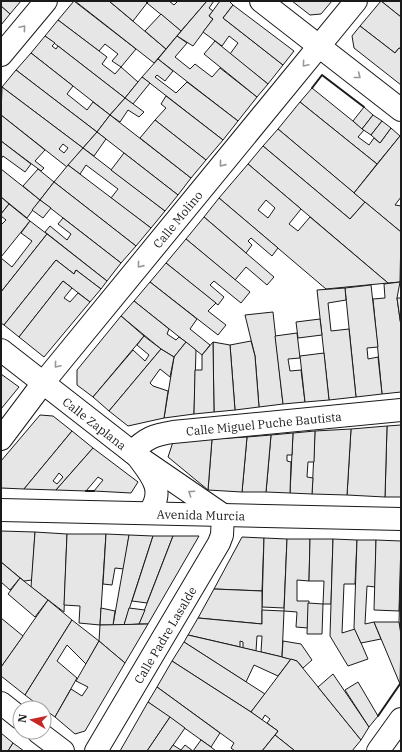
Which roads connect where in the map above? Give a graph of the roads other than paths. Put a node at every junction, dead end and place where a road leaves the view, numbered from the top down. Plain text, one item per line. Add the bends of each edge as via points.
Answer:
1 (46, 1) edge
2 (261, 1) edge
3 (356, 1) edge
4 (320, 46) junction
5 (1, 55) edge
6 (401, 110) edge
7 (1, 350) edge
8 (43, 383) junction
9 (401, 410) edge
10 (1, 439) edge
11 (135, 454) junction
12 (1, 510) edge
13 (149, 513) junction
14 (223, 515) junction
15 (401, 519) edge
16 (1, 703) edge
17 (12, 712) edge
18 (401, 720) edge
19 (49, 740) edge
20 (63, 751) edge
21 (96, 751) edge
22 (378, 751) edge

5 -> 1 street
2 - 4 street
3 - 4 street, Calle Molino
4 -> 6 street
4 -> 8 street, Calle Molino
7 - 8 street, Calle Zaplana
8 - 10 street, Calle Molino
8 - 11 street, Calle Zaplana
9 - 11 street, Calle Miguel Puche Bautista via 173,432 147,439
11 - 13 street, Calle Zaplana via 150,473 157,490 155,505
14 -> 11 street
12 - 13 street, Avenida Murcia
13 - 14 street, Avenida Murcia
14 - 15 street, Avenida Murcia
14 - 21 street, Calle Padre Lasalde via 219,543
16 - 17 street
18 - 22 street
19 - 20 street

